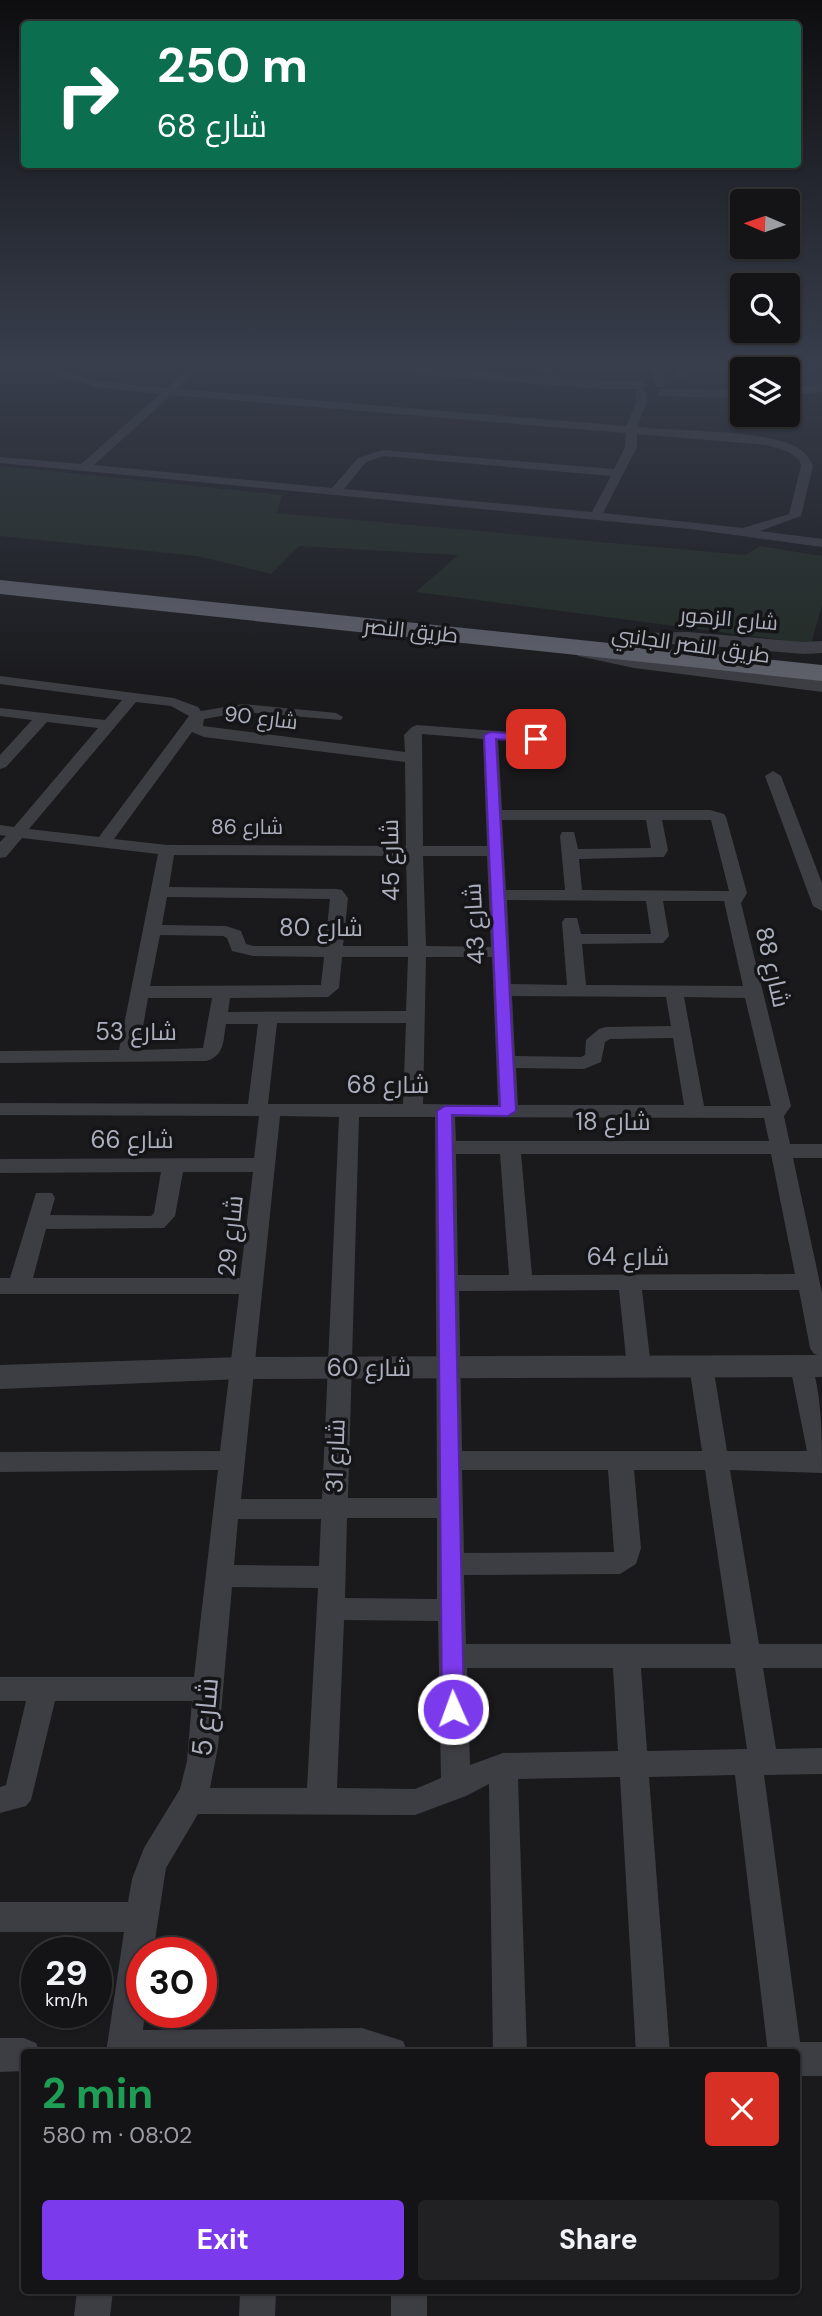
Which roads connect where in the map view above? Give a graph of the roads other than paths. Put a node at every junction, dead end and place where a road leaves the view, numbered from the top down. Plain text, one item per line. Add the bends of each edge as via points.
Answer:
1 (96, 469) edge
2 (354, 469) edge
3 (572, 469) edge
4 (620, 469) edge
5 (806, 469) edge
6 (618, 473) junction
7 (336, 491) junction
8 (596, 516) junction
9 (795, 516) junction
10 (747, 531) junction
11 (820, 542) edge
12 (0, 573) edge
13 (0, 587) edge
14 (94, 590) junction
15 (127, 593) junction
16 (632, 639) junction
17 (555, 646) junction
18 (822, 647) edge
19 (822, 659) edge
20 (822, 673) edge
21 (0, 680) edge
22 (27, 684) junction
23 (822, 686) edge
24 (133, 696) junction
25 (0, 711) edge
26 (197, 716) junction
27 (43, 717) junction
28 (336, 717) dead end
29 (108, 725) junction
30 (490, 735) junction
31 (536, 739) dead end
32 (0, 742) edge
33 (18, 744) junction
34 (412, 758) junction
35 (0, 764) edge
36 (773, 776) dead end
37 (494, 815) junction
38 (653, 815) junction
39 (9, 832) edge
40 (568, 836) dead end
41 (102, 844) junction
42 (167, 850) junction
43 (414, 850) junction
44 (495, 851) junction
45 (0, 853) edge
46 (570, 854) junction
47 (160, 892) junction
48 (498, 895) junction
49 (574, 895) junction
50 (654, 896) junction
51 (737, 896) junction
52 (822, 906) edge
53 (153, 930) junction
54 (334, 951) junction
55 (417, 952) junction
56 (500, 952) junction
57 (502, 990) junction
58 (577, 990) junction
59 (674, 991) junction
60 (141, 992) junction
61 (753, 992) junction
62 (222, 993) junction
63 (415, 1017) junction
64 (217, 1018) junction
65 (268, 1018) junction
66 (680, 1032) junction
67 (128, 1056) junction
68 (0, 1057) edge
69 (505, 1062) junction
70 (0, 1109) edge
71 (264, 1110) junction
72 (349, 1110) junction
73 (413, 1110) junction
74 (445, 1111) junction
75 (508, 1111) junction
76 (695, 1111) junction
77 (775, 1112) junction
78 (446, 1148) junction
79 (510, 1148) junction
80 (781, 1149) junction
81 (822, 1151) edge
82 (0, 1166) edge
83 (173, 1166) junction
84 (264, 1166) junction
85 (44, 1198) dead end
86 (37, 1222) junction
87 (808, 1282) junction
88 (448, 1283) junction
89 (521, 1283) junction
90 (630, 1283) junction
91 (10, 1286) edge
92 (251, 1286) junction
93 (815, 1360) edge
94 (339, 1367) junction
95 (450, 1367) junction
96 (639, 1367) junction
97 (701, 1367) junction
98 (242, 1368) junction
99 (0, 1377) edge
100 (232, 1460) junction
101 (449, 1460) junction
102 (620, 1460) junction
103 (716, 1460) junction
104 (0, 1462) edge
105 (822, 1462) edge
106 (228, 1508) junction
107 (333, 1508) junction
108 (450, 1508) junction
109 (450, 1564) junction
110 (221, 1576) junction
111 (332, 1577) junction
112 (331, 1609) junction
113 (451, 1609) junction
114 (626, 1655) junction
115 (452, 1656) junction
116 (747, 1656) junction
117 (822, 1656) edge
118 (0, 1689) edge
119 (43, 1689) junction
120 (207, 1689) junction
121 (822, 1761) edge
122 (756, 1762) junction
123 (633, 1763) junction
124 (503, 1766) junction
125 (456, 1787) junction
126 (0, 1800) edge
127 (190, 1801) junction
128 (321, 1802) junction
129 (0, 1917) edge
130 (143, 1917) junction
131 (124, 2049) edge
132 (172, 2049) edge
133 (376, 2049) edge
134 (510, 2049) edge
135 (653, 2049) edge
136 (785, 2049) edge
137 (0, 2055) edge
138 (21, 2055) edge
139 (800, 2059) edge
140 (822, 2059) edge
141 (95, 2294) edge
142 (258, 2294) edge
143 (409, 2294) edge
144 (92, 2316) edge
145 (257, 2316) edge
146 (410, 2316) edge

1 - 7 street
2 - 7 street
3 - 6 street
4 - 6 street
5 - 9 street
6 - 8 street
7 - 8 street
8 - 10 street
9 - 10 street
9 - 11 street
10 - 11 street
12 - 14 highway, طريق النصر
13 - 14 highway, طريق النصر
14 - 15 highway, طريق النصر
15 - 16 highway, طريق النصر
15 - 17 highway, طريق النصر
16 - 18 street, شارع الزهور
16 - 19 highway, طريق النصر
17 - 20 highway, طريق النصر
17 - 23 street, طريق النصر الجانبي via 634,662
21 - 22 street, شارع 90
22 - 24 street, شارع 90
22 - 25 street
24 - 26 street, شارع 90 via 174,702
24 - 29 street
25 - 27 street
26 - 28 street via 243,708
26 - 34 street, شارع 90 via 195,728 204,732
26 - 41 street
27 - 29 street
27 - 33 street
29 - 39 street
30 - 31 street, شارع 45
30 - 34 street, شارع 45 via 417,730 412,735
30 - 37 street, شارع 43
32 - 33 street
33 - 35 street
34 - 43 street, شارع 45
36 - 52 street
37 - 38 street, شارع 88
37 - 44 street, شارع 43
38 - 46 street via 658,853
38 - 51 street, شارع 88 via 718,817
39 - 41 street, شارع 86
39 - 45 street
40 - 46 street
41 - 42 street, شارع 86
42 - 43 street, شارع 86
42 - 47 street
43 - 44 street, شارع 86
43 - 55 street, شارع 45
44 - 48 street, شارع 43
46 - 49 street
47 - 53 street
47 - 54 street via 336,894
48 - 49 street
48 - 56 street, شارع 43
49 - 50 street
50 - 51 street
50 - 58 street via 657,939 571,931
51 - 61 street, شارع 88 via 732,903
53 - 54 street, شارع 80 via 226,931 235,934 238,947 247,950
53 - 60 street
54 - 55 street, شارع 80
54 - 62 street via 326,992
55 - 56 street, شارع 80
55 - 63 street, شارع 45
56 - 57 street, شارع 43
57 - 58 street
57 - 69 street, شارع 43
58 - 59 street
59 - 61 street
59 - 66 street
60 - 62 street
60 - 67 street
61 - 77 street, شارع 88 via 780,1106
62 - 64 street, شارع 53
63 - 65 street
63 - 73 street, شارع 45
64 - 65 street
64 - 67 street, شارع 53 via 209,1054
65 - 71 street, شارع 29
66 - 69 street via 600,1035 594,1058 584,1063
66 - 76 street
67 - 68 street, شارع 53
69 - 75 street, شارع 43
70 - 71 street, شارع 68
71 - 72 street, شارع 68
71 - 84 street, شارع 29
72 - 73 street, شارع 68
72 - 94 street, شارع 31
73 - 74 street, شارع 68
74 - 75 street, شارع 68
74 - 78 street
75 - 76 street, شارع 68
76 - 77 street, شارع 68
77 - 80 street, شارع 88
78 - 79 street, شارع 18
78 - 88 street
79 - 80 street, شارع 18
79 - 89 street
80 - 81 street, شارع 18
80 - 87 street, شارع 88
82 - 83 street, شارع 66
83 - 84 street, شارع 66
83 - 86 street via 164,1216 156,1223
84 - 92 street, شارع 29
85 - 86 street
86 - 91 street
87 - 90 street, شارع 64
87 - 93 street, شارع 88
88 - 89 street, شارع 64
88 - 95 street
89 - 90 street, شارع 64
90 - 96 street
91 - 92 street
92 - 98 street, شارع 29
93 - 97 street, شارع 60
93 - 105 street, شارع 88
94 - 95 street, شارع 60
94 - 98 street, شارع 60
94 - 107 street, شارع 31
95 - 96 street, شارع 60
95 - 101 street
96 - 97 street, شارع 60
97 - 103 street
98 - 99 street, شارع 60
98 - 100 street, شارع 5
100 - 104 street
100 - 106 street, شارع 5
101 - 102 street
101 - 108 street
102 - 103 street
102 - 109 street via 628,1548 620,1563
103 - 105 street
103 - 116 street
106 - 107 street
106 - 110 street, شارع 5
107 - 108 street
107 - 111 street, شارع 31
108 - 109 street
109 - 113 street
110 - 111 street
110 - 120 street, شارع 5
111 - 112 street, شارع 31
112 - 113 street
112 - 128 street, شارع 31
113 - 115 street
114 - 115 street
114 - 116 street
114 - 123 street
115 - 125 street
116 - 117 street
116 - 122 street
118 - 119 street
119 - 120 street
119 - 126 street via 20,1791
120 - 127 street, شارع 5 via 201,1766
121 - 122 street
122 - 123 street
122 - 136 street
123 - 124 street
123 - 135 street
124 - 125 street
124 - 134 street
125 - 128 street via 415,1802
127 - 128 street
127 - 130 street, شارع 5 via 153,1858
129 - 130 street
130 - 131 street, شارع 5
132 - 133 street via 362,2045
137 - 138 street
139 - 140 street
141 - 144 street
142 - 145 street
143 - 146 street

